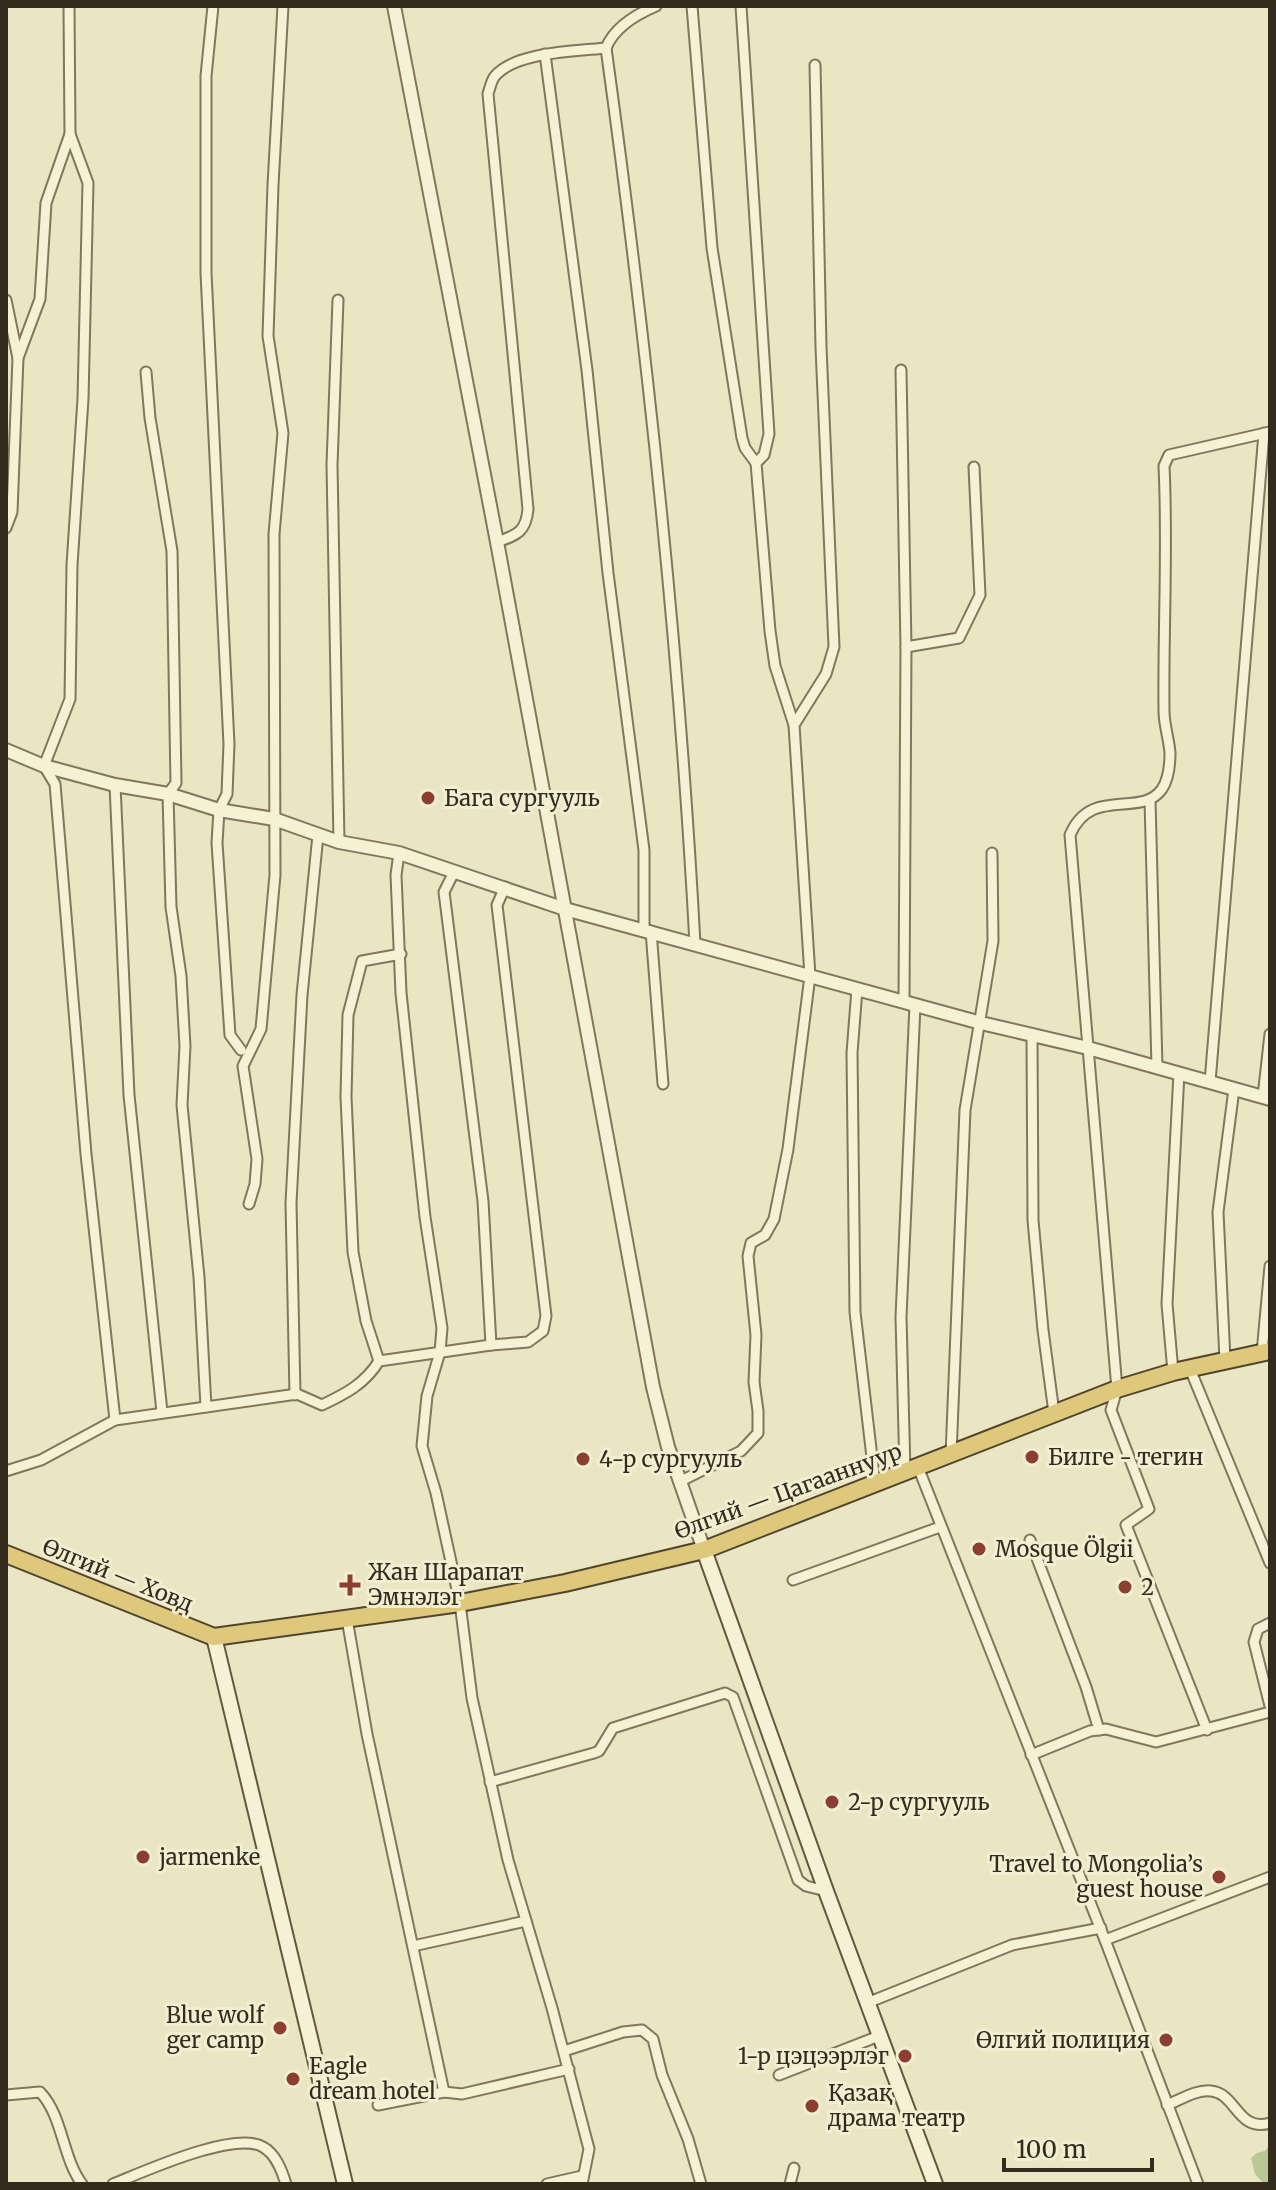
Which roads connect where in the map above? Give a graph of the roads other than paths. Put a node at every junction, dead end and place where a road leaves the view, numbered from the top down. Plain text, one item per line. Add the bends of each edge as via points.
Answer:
1 (69, 6) edge
2 (213, 6) edge
3 (283, 6) edge
4 (394, 6) edge
5 (656, 6) edge
6 (692, 6) edge
7 (741, 6) edge
8 (606, 48) junction
9 (545, 54) junction
10 (815, 65) dead end
11 (70, 134) junction
12 (6, 300) edge
13 (338, 300) dead end
14 (18, 358) junction
15 (901, 370) dead end
16 (146, 372) dead end
17 (1267, 433) edge
18 (756, 463) junction
19 (974, 467) dead end
20 (6, 528) edge
21 (497, 542) junction
22 (906, 647) junction
23 (794, 725) junction
24 (6, 750) edge
25 (44, 766) junction
26 (115, 785) junction
27 (168, 794) junction
28 (1150, 800) junction
29 (219, 810) junction
30 (274, 819) junction
31 (318, 835) junction
32 (339, 842) junction
33 (399, 853) junction
34 (992, 853) dead end
35 (454, 872) junction
36 (505, 887) junction
37 (565, 909) junction
38 (648, 930) junction
39 (695, 944) junction
40 (401, 954) junction
41 (810, 976) junction
42 (857, 989) junction
43 (910, 1003) junction
44 (981, 1023) junction
45 (1270, 1034) edge
46 (1032, 1036) junction
47 (1088, 1048) junction
48 (241, 1050) dead end
49 (1157, 1067) junction
50 (1179, 1073) junction
51 (1210, 1082) junction
52 (663, 1084) dead end
53 (1234, 1089) junction
54 (1266, 1098) edge
55 (249, 1204) dead end
56 (1270, 1266) edge
57 (491, 1345) junction
58 (440, 1352) junction
59 (1266, 1352) edge
60 (1225, 1360) junction
61 (379, 1361) junction
62 (1181, 1371) junction
63 (1117, 1389) junction
64 (295, 1395) junction
65 (206, 1407) junction
66 (162, 1412) junction
67 (1054, 1413) junction
68 (115, 1420) junction
69 (951, 1455) junction
70 (911, 1469) junction
71 (6, 1471) edge
72 (679, 1482) junction
73 (875, 1483) junction
74 (940, 1527) junction
75 (1030, 1540) dead end
76 (704, 1550) junction
77 (6, 1554) edge
78 (1270, 1563) edge
79 (793, 1580) dead end
80 (460, 1603) junction
81 (347, 1619) junction
82 (1270, 1623) edge
83 (214, 1637) junction
84 (1270, 1706) edge
85 (1270, 1712) edge
86 (1099, 1730) junction
87 (1207, 1730) junction
88 (1031, 1755) junction
89 (490, 1782) junction
90 (1270, 1877) edge
91 (826, 1891) junction
92 (526, 1921) junction
93 (1101, 1928) junction
94 (1105, 1940) junction
95 (413, 1946) junction
96 (867, 2003) junction
97 (879, 2036) junction
98 (564, 2051) junction
99 (569, 2069) junction
100 (779, 2075) dead end
101 (444, 2092) junction
102 (6, 2095) edge
103 (378, 2105) dead end
104 (1167, 2105) junction
105 (1270, 2123) edge
106 (794, 2168) dead end
107 (582, 2180) edge
108 (82, 2184) edge
109 (113, 2184) edge
110 (286, 2184) edge
111 (345, 2184) edge
112 (547, 2184) edge
113 (701, 2184) edge
114 (790, 2184) edge
115 (935, 2184) edge
116 (1198, 2184) edge

1 - 11 street
2 - 29 street via 206,76 206,273 229,744 227,794
3 - 30 street via 268,336 283,433 274,534
4 - 21 street
5 - 8 street via 614,33
6 - 18 street via 712,248 742,438
7 - 18 street via 769,434 764,455
8 - 9 street
8 - 39 street via 662,503
9 - 21 street via 507,66 494,77 488,94 528,509 521,532
9 - 38 street via 644,850
10 - 23 street via 834,647 826,674
11 - 14 street via 46,203 40,299
11 - 25 street via 88,183 83,399 70,699
12 - 14 street
13 - 32 street via 332,465
14 - 20 street via 12,512
15 - 22 street
16 - 27 street via 172,551 176,783
17 - 28 street via 1169,455 1164,466 1163,716 1170,755 1163,788
17 - 51 street
18 - 23 street via 775,666
19 - 22 street via 980,595 959,638
21 - 37 street
22 - 43 street
23 - 41 street
24 - 25 street
25 - 26 street
25 - 68 street via 55,784
26 - 27 street
26 - 66 street via 129,1095
27 - 29 street
27 - 65 street via 171,907 185,1046 182,1105
28 - 47 street via 1091,810 1076,820 1070,835
28 - 49 street
29 - 30 street
29 - 48 street via 230,1035
30 - 31 street
30 - 55 street via 274,903 261,1029 243,1066 257,1159
31 - 32 street
31 - 64 street via 302,995 291,1203
32 - 33 street
33 - 35 street
33 - 40 street
34 - 44 street via 993,941
35 - 36 street
35 - 57 street via 444,892 483,1201
36 - 37 street
36 - 57 street via 497,905 546,1316 543,1331 528,1342
37 - 38 street
37 - 72 street via 653,1387
38 - 39 street
38 - 52 street
39 - 41 street
40 - 58 street via 425,1217 442,1328
40 - 61 street via 362,961 348,1015 353,1252
41 - 42 street
41 - 72 street via 774,1219 765,1235 751,1243 748,1256 758,1433 741,1451
42 - 43 street
42 - 73 street via 852,1053 855,1312
43 - 44 street
43 - 70 street via 901,1317
44 - 46 street
44 - 69 street via 965,1110
45 - 54 street
46 - 47 street
46 - 67 street via 1033,1220
47 - 49 street
47 - 63 street
49 - 50 street
50 - 51 street
50 - 62 street via 1167,1304
51 - 53 street
53 - 54 street
53 - 60 street via 1218,1212
56 - 59 street
57 - 58 street
58 - 61 street
58 - 80 street via 427,1396 422,1446
59 - 60 highway, Өлгий — Цагааннуур
60 - 62 highway, Өлгий — Цагааннуур
61 - 64 street via 349,1393 322,1405
62 - 63 highway, Өлгий — Цагааннуур
62 - 78 street
63 - 67 highway, Өлгий — Цагааннуур
63 - 87 street via 1111,1410 1149,1509 1126,1525
64 - 65 street
65 - 66 street
66 - 68 street
67 - 69 highway, Өлгий — Цагааннуур
68 - 71 street via 41,1460
69 - 70 highway, Өлгий — Цагааннуур
70 - 73 highway, Өлгий — Цагааннуур
70 - 74 street
72 - 76 street
73 - 76 highway, Өлгий — Цагааннуур
74 - 79 street
74 - 88 street
75 - 86 street
76 - 80 highway, Өлгий — Цагааннуур
76 - 91 main road
77 - 83 highway, Өлгий — Ховд
80 - 81 highway, Өлгий — Цагааннуур
80 - 89 street
81 - 83 highway, Өлгий — Цагааннуур
81 - 95 street
82 - 84 street via 1258,1629 1254,1642
83 - 111 main road
85 - 87 street
86 - 87 street via 1156,1742
86 - 88 street
88 - 93 street
89 - 91 street via 594,1753 613,1728 725,1693 733,1697 798,1880
89 - 92 street
90 - 94 street
91 - 96 main road
92 - 95 street
92 - 98 street
93 - 94 street
93 - 96 street via 1012,1945
94 - 104 street
95 - 101 street
96 - 97 main road
97 - 100 street
97 - 115 main road
98 - 99 street
98 - 113 street via 623,2032 642,2030 653,2039
99 - 101 street via 462,2094
99 - 107 street via 589,2149
101 - 103 street
102 - 108 street via 40,2092 50,2103
104 - 105 street via 1213,2090 1251,2124
104 - 116 street
106 - 114 street
107 - 112 street
109 - 110 street via 187,2153 250,2142 273,2156

